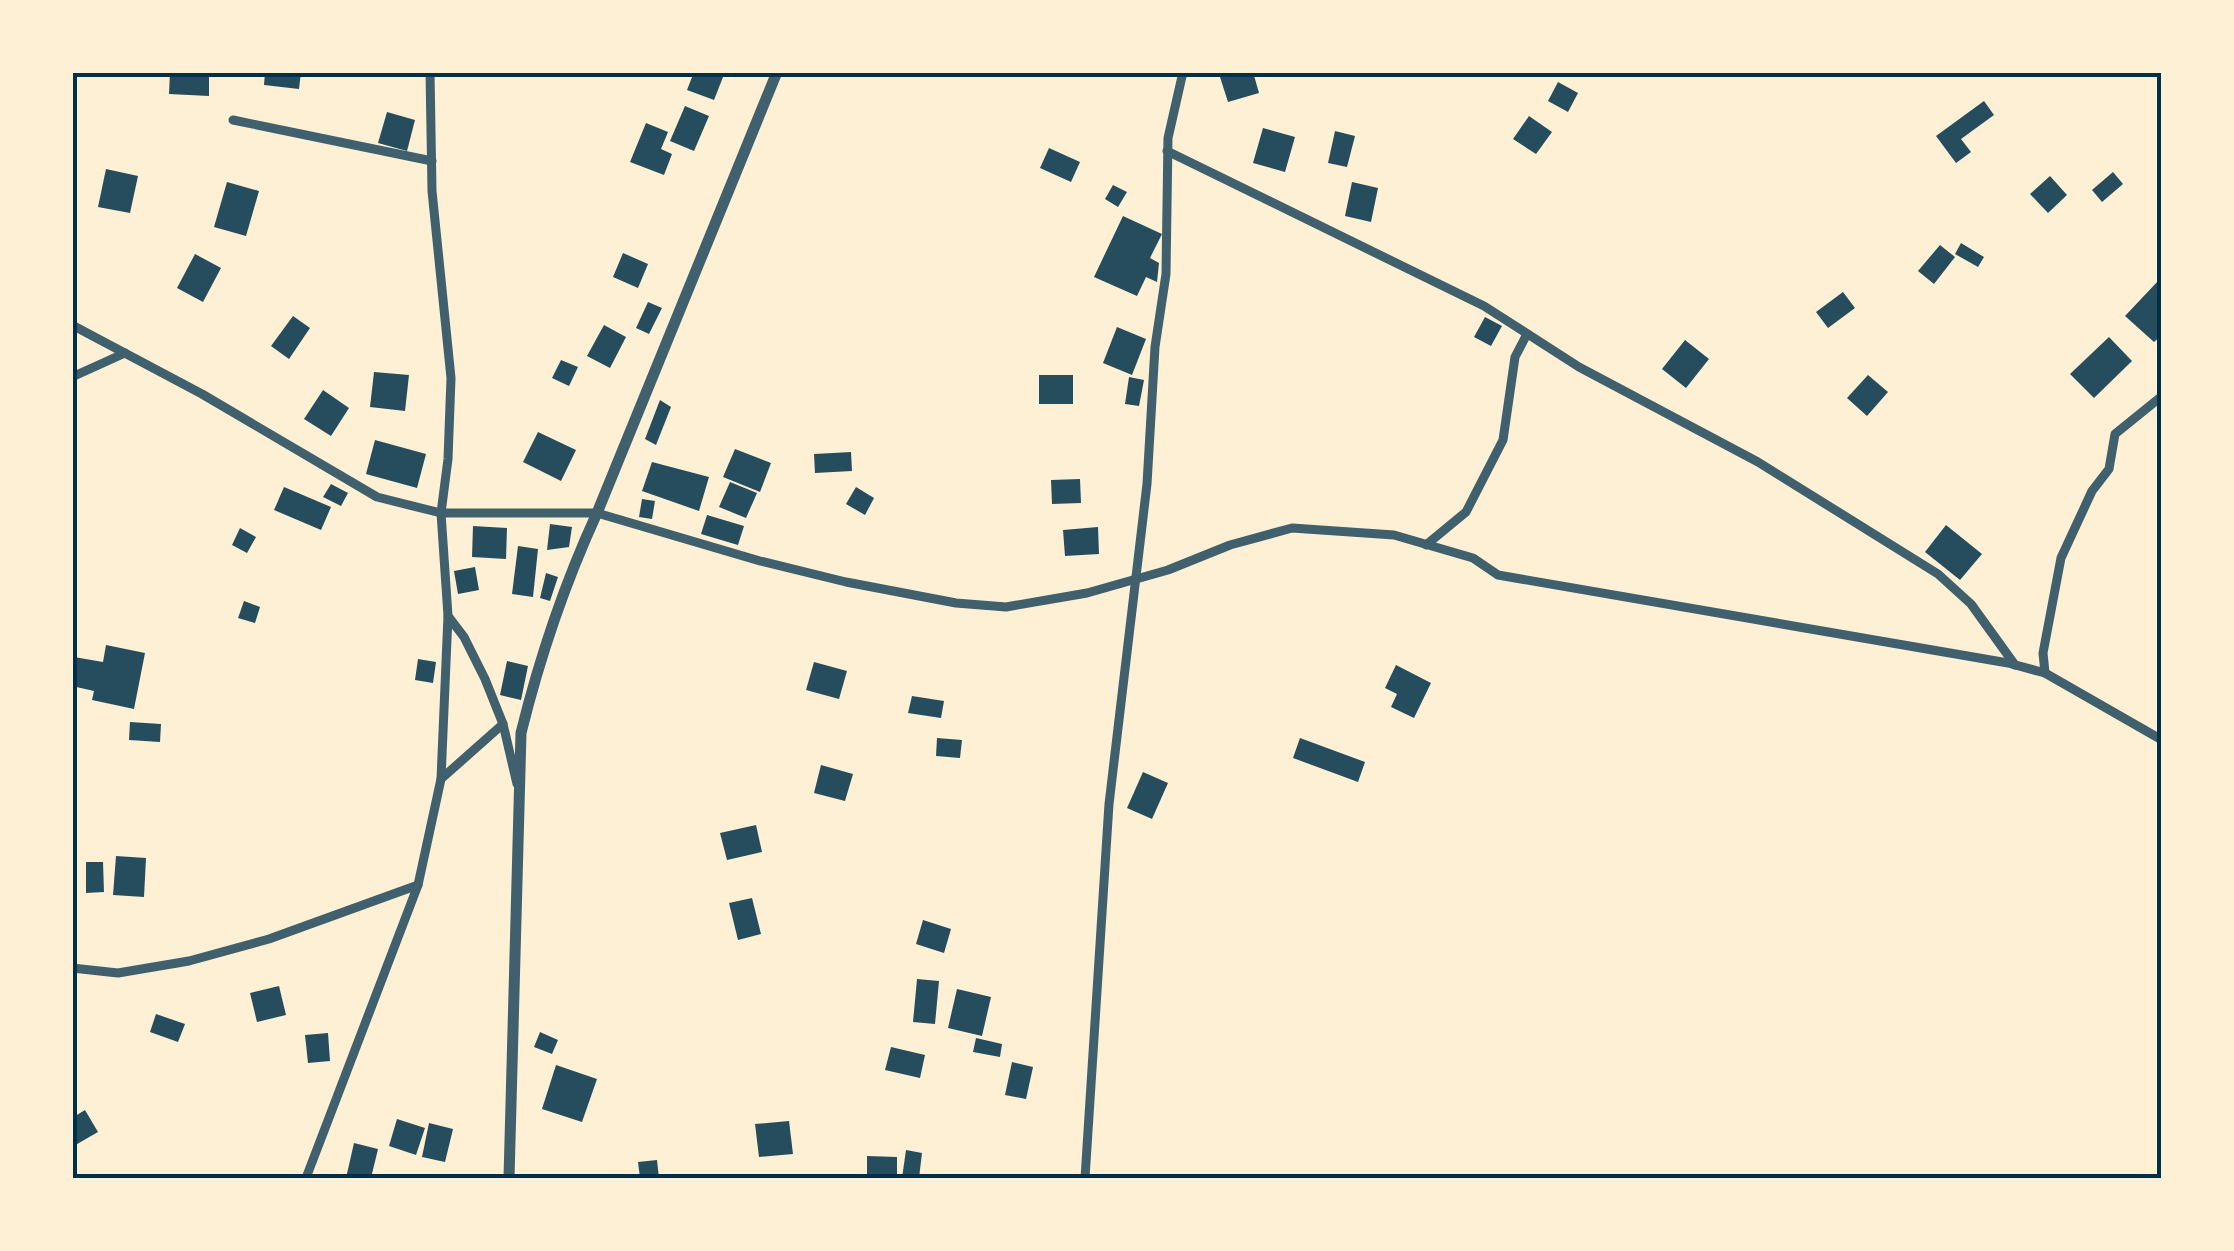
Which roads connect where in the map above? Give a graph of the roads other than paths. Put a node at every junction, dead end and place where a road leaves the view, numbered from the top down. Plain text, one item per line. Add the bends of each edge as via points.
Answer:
1 (430, 72) edge
2 (776, 72) edge
3 (1183, 72) edge
4 (233, 120) dead end
5 (1167, 150) junction
6 (432, 161) junction
7 (72, 325) edge
8 (1527, 334) junction
9 (125, 353) junction
10 (72, 377) edge
11 (2162, 396) edge
12 (441, 512) junction
13 (597, 512) junction
14 (1426, 545) junction
15 (1133, 580) junction
16 (448, 616) junction
17 (2015, 665) junction
18 (2045, 673) junction
19 (503, 724) junction
20 (2162, 740) edge
21 (440, 779) junction
22 (518, 786) junction
23 (418, 885) junction
24 (72, 968) edge
25 (306, 1178) edge
26 (509, 1178) edge
27 (1085, 1178) edge

1 - 6 street
2 - 13 street
3 - 5 street
4 - 6 street
5 - 8 street via 1484,306
5 - 15 street via 1166,274
6 - 12 street via 452,378
7 - 9 street
8 - 14 street via 1515,357 1503,440 1466,512
8 - 17 street via 1758,462 1938,574 1971,604
9 - 10 street
9 - 12 street via 377,496
11 - 18 street via 2115,434 2109,468 2074,525 2052,597
12 - 13 street
12 - 16 street
13 - 15 street via 760,561 956,602 1006,607
13 - 22 street via 538,662 520,733
14 - 15 street via 1394,535 1292,528
14 - 17 street via 1473,558 1498,575
15 - 27 street via 1102,881
16 - 19 street
16 - 21 street
17 - 18 street
18 - 20 street
19 - 21 street
19 - 22 street
21 - 23 street
22 - 26 street
23 - 24 street via 189,961 118,973
23 - 25 street

